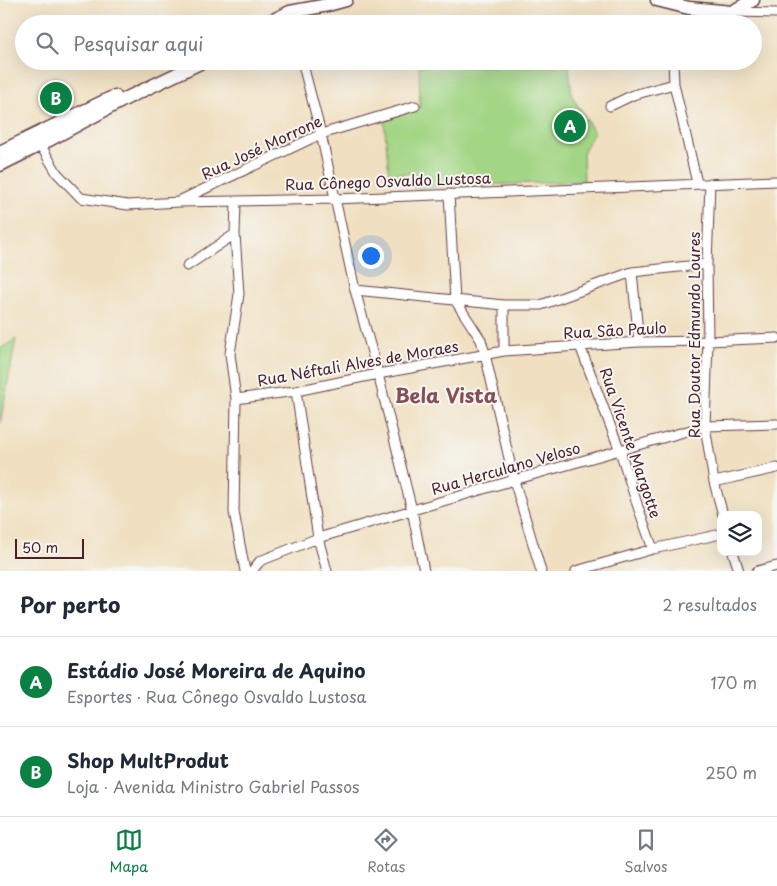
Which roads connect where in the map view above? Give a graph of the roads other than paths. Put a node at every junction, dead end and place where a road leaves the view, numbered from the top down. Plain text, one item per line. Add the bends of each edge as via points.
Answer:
1 (346, 0) edge
2 (657, 0) edge
3 (753, 0) edge
4 (732, 12) junction
5 (777, 13) edge
6 (302, 15) edge
7 (176, 70) edge
8 (304, 70) edge
9 (673, 70) edge
10 (674, 84) junction
11 (415, 106) dead end
12 (610, 106) dead end
13 (321, 134) junction
14 (37, 140) junction
15 (0, 152) edge
16 (0, 165) edge
17 (777, 181) edge
18 (697, 183) junction
19 (710, 183) junction
20 (449, 194) junction
21 (334, 198) junction
22 (236, 201) junction
23 (179, 202) junction
24 (235, 234) junction
25 (707, 264) junction
26 (187, 266) dead end
27 (632, 272) junction
28 (355, 290) junction
29 (455, 300) junction
30 (504, 305) junction
31 (777, 338) edge
32 (708, 341) junction
33 (639, 342) junction
34 (580, 346) junction
35 (504, 351) junction
36 (485, 354) junction
37 (378, 374) junction
38 (296, 391) junction
39 (236, 399) junction
40 (777, 424) edge
41 (705, 426) junction
42 (620, 451) junction
43 (777, 468) edge
44 (514, 480) junction
45 (714, 482) junction
46 (412, 510) junction
47 (721, 511) edge
48 (717, 535) edge
49 (318, 538) junction
50 (653, 549) junction
51 (734, 556) edge
52 (777, 566) edge
53 (244, 571) edge
54 (252, 571) edge
55 (327, 571) edge
56 (424, 571) edge
57 (541, 571) edge
58 (576, 571) edge
59 (739, 571) edge
60 (757, 571) edge

1 - 6 main road
2 - 4 main road via 689,8
3 - 4 main road
4 - 5 street
7 - 14 main road
8 - 13 street
9 - 10 street
10 - 12 street via 633,95
10 - 18 street
11 - 13 street, Rua José Morrone
13 - 21 street
13 - 23 street, Rua José Morrone
14 - 15 main road
14 - 16 main road
14 - 23 street, Rua Cônego Osvaldo Lustosa via 56,173 81,198 128,205
17 - 19 street, Rua Cônego Osvaldo Lustosa
18 - 19 street, Rua Cônego Osvaldo Lustosa
18 - 20 street, Rua Cônego Osvaldo Lustosa
19 - 25 street, Rua Doutor Edmundo Loures
20 - 21 street, Rua Cônego Osvaldo Lustosa
20 - 29 street
21 - 22 street, Rua Cônego Osvaldo Lustosa
21 - 28 street
22 - 23 street, Rua Cônego Osvaldo Lustosa
22 - 24 street
24 - 26 street
24 - 39 street via 239,294 230,354
25 - 27 street
25 - 32 street, Rua Doutor Edmundo Loures
27 - 30 street via 541,305
27 - 33 street
28 - 29 street
28 - 37 street
29 - 30 street
29 - 36 street via 481,340
30 - 35 street
31 - 32 street, Rua São Paulo
32 - 33 street, Rua São Paulo
32 - 41 street, Rua Doutor Edmundo Loures
33 - 34 street, Rua São Paulo
34 - 35 street, Rua São Paulo
34 - 42 street, Rua Vicente Margotte
35 - 36 street, Rua São Paulo
36 - 37 street, Rua Néftali Alves de Moraes
36 - 44 street
37 - 38 street, Rua Néftali Alves de Moraes
37 - 46 street
38 - 39 street, Rua Néftali Alves de Moraes
38 - 49 street
39 - 53 street via 234,512
40 - 41 street, Rua Herculano Veloso
41 - 42 street, Rua Herculano Veloso
41 - 45 street, Rua Doutor Edmundo Loures
42 - 44 street, Rua Herculano Veloso
42 - 50 street, Rua Vicente Margotte
43 - 45 street
44 - 46 street, Rua Herculano Veloso
44 - 57 street
45 - 47 street, Rua Doutor Edmundo Loures
46 - 49 street, Rua Herculano Veloso
46 - 56 street
48 - 50 street
49 - 54 street, Rua Herculano Veloso via 260,561
49 - 55 street
50 - 58 street
51 - 59 street
52 - 60 street

